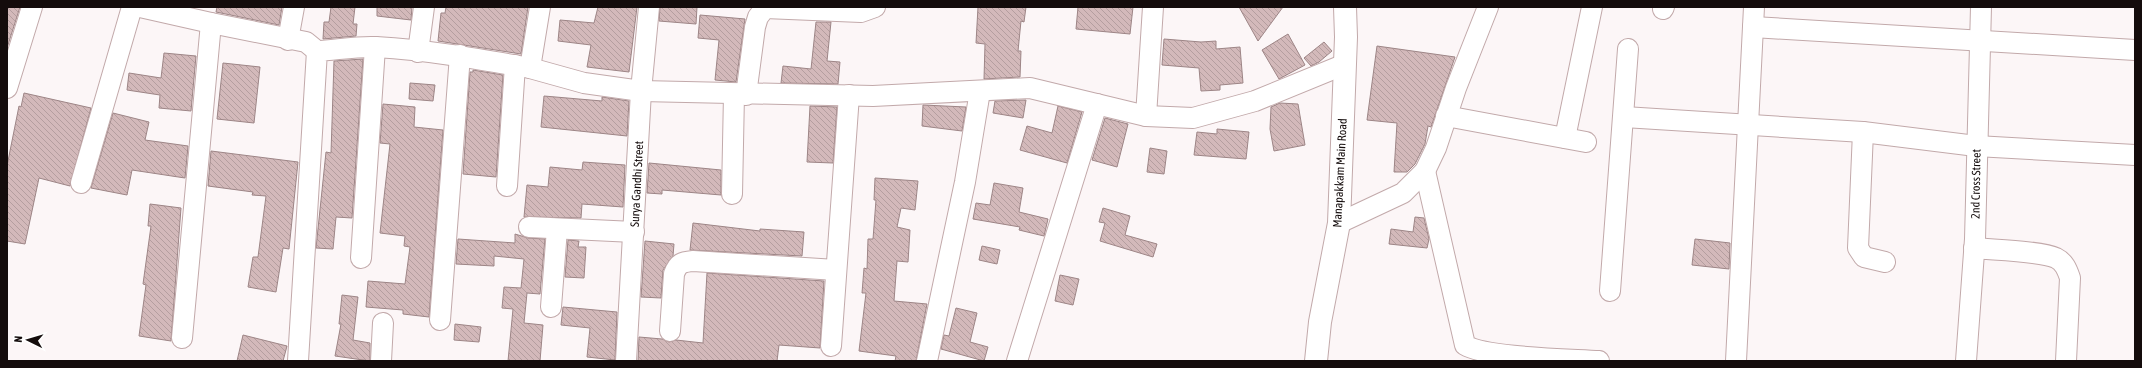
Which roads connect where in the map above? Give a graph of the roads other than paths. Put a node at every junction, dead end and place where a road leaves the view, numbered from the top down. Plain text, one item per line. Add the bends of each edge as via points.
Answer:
1 (32, 7) edge
2 (132, 7) edge
3 (140, 7) edge
4 (294, 7) edge
5 (424, 7) edge
6 (540, 7) edge
7 (649, 7) edge
8 (875, 7) edge
9 (1153, 7) edge
10 (1344, 7) edge
11 (1488, 7) edge
12 (1592, 7) edge
13 (1754, 7) edge
14 (1981, 7) edge
15 (185, 12) edge
16 (211, 23) junction
17 (1753, 27) junction
18 (288, 40) junction
19 (1980, 40) junction
20 (375, 47) junction
21 (1628, 49) dead end
22 (2135, 50) edge
23 (318, 51) junction
24 (418, 52) junction
25 (460, 55) junction
26 (1343, 65) junction
27 (523, 66) junction
28 (7, 88) edge
29 (641, 91) junction
30 (980, 91) junction
31 (740, 94) junction
32 (849, 95) junction
33 (1097, 104) junction
34 (1146, 116) junction
35 (1446, 116) junction
36 (1624, 117) junction
37 (1749, 125) junction
38 (1863, 132) junction
39 (1565, 138) junction
40 (1586, 142) dead end
41 (1976, 146) junction
42 (2135, 156) edge
43 (1424, 171) junction
44 (80, 183) dead end
45 (507, 186) dead end
46 (732, 194) dead end
47 (1339, 223) junction
48 (529, 228) dead end
49 (557, 229) junction
50 (634, 232) junction
51 (1974, 248) junction
52 (361, 258) dead end
53 (1884, 262) dead end
54 (836, 270) junction
55 (1610, 291) dead end
56 (551, 307) dead end
57 (440, 320) dead end
58 (383, 324) dead end
59 (670, 331) dead end
60 (182, 338) dead end
61 (831, 346) dead end
62 (298, 361) edge
63 (381, 361) edge
64 (626, 361) edge
65 (927, 361) edge
66 (1017, 361) edge
67 (1316, 361) edge
68 (1599, 361) edge
69 (1736, 361) edge
70 (1966, 361) edge
71 (2066, 361) edge

1 - 28 street
2 - 44 street
3 - 15 street
4 - 18 street
5 - 24 street
6 - 27 street
7 - 29 street, Surya Gandhi Street
8 - 31 street via 862,12 765,8 758,17 755,27
9 - 34 street
10 - 26 main road, Manapakkam Main Road via 1346,37
11 - 35 street
12 - 39 street
13 - 17 street
14 - 19 street, 2nd Cross Street
15 - 16 street
16 - 18 street
16 - 60 street
17 - 19 street
17 - 37 street
18 - 23 street via 306,42
19 - 22 street
19 - 41 street, 2nd Cross Street
20 - 23 street
20 - 24 street
20 - 52 street
21 - 36 street
23 - 62 street
24 - 25 street
25 - 27 street
25 - 57 street
26 - 34 street via 1255,101 1193,118
26 - 47 main road, Manapakkam Main Road
27 - 29 street via 584,83
27 - 45 street
29 - 31 street
29 - 50 street, Surya Gandhi Street
30 - 32 street
30 - 33 street via 1030,88
30 - 65 street via 965,182
31 - 32 street
31 - 46 street
32 - 54 street
33 - 34 street
33 - 66 street
35 - 39 street
35 - 43 street via 1436,148
36 - 37 street
36 - 55 street
37 - 38 street
37 - 69 street
38 - 41 street
38 - 53 street via 1858,248 1864,257
39 - 40 street
41 - 42 street
41 - 51 street, 2nd Cross Street
43 - 47 street via 1403,193
43 - 68 street via 1465,345 1490,353
47 - 67 main road, Manapakkam Main Road via 1320,322
48 - 49 street
49 - 50 street
49 - 56 street
50 - 64 street, Surya Gandhi Street
51 - 70 street, 2nd Cross Street
51 - 71 street via 2042,255 2055,258 2065,265 2070,278
54 - 59 street via 682,262 676,266 674,274
54 - 61 street
58 - 63 street

